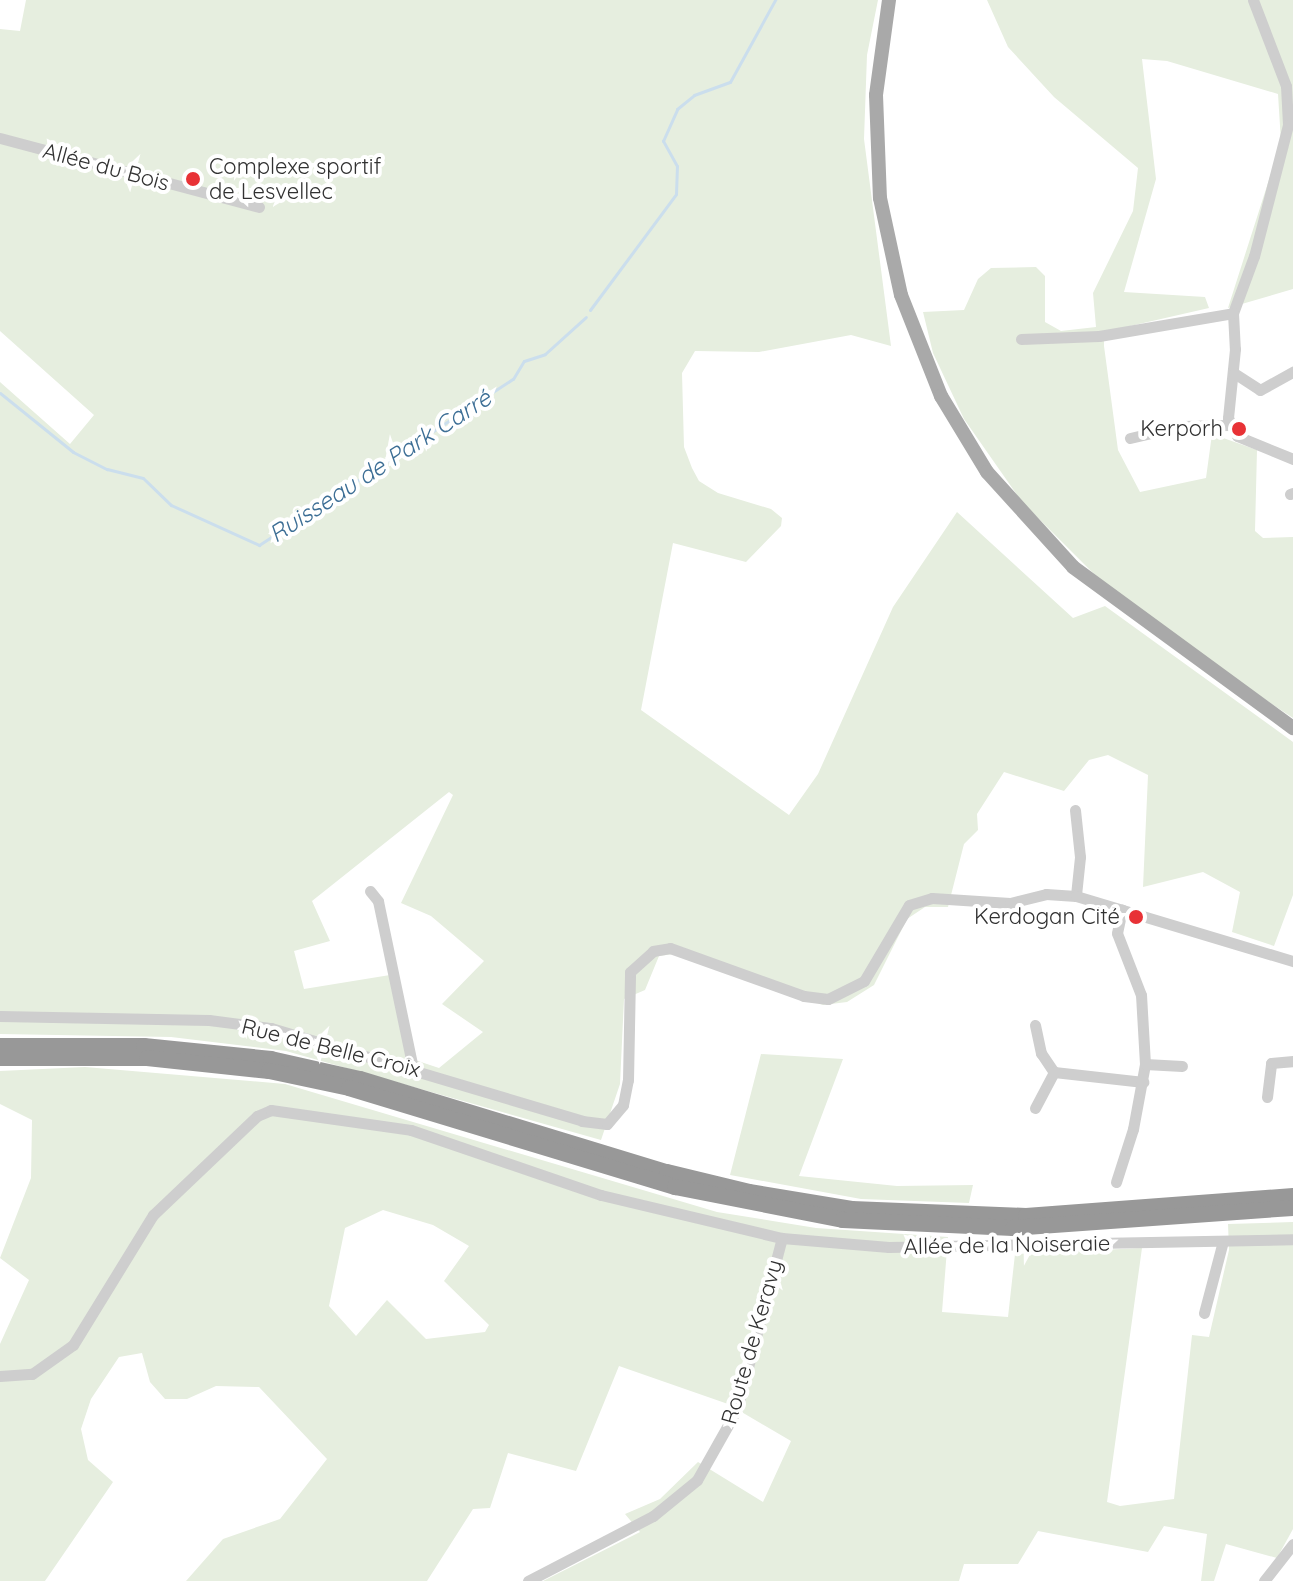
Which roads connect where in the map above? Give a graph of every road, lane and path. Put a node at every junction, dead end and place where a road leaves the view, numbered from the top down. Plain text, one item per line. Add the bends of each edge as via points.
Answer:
1 (889, 0) edge
2 (1253, 0) edge
3 (0, 138) edge
4 (259, 207) dead end
5 (1233, 313) junction
6 (1021, 339) dead end
7 (1293, 372) edge
8 (1234, 373) junction
9 (1229, 425) junction
10 (1130, 438) dead end
11 (1293, 459) edge
12 (1293, 728) edge
13 (1075, 810) dead end
14 (370, 891) dead end
15 (1076, 896) junction
16 (1122, 910) junction
17 (1293, 961) edge
18 (0, 1016) edge
19 (1035, 1025) dead end
20 (0, 1046) edge
21 (0, 1058) edge
22 (1293, 1061) edge
23 (1145, 1064) junction
24 (1182, 1066) dead end
25 (413, 1068) junction
26 (1054, 1072) junction
27 (1143, 1082) junction
28 (1267, 1097) dead end
29 (1035, 1108) dead end
30 (1116, 1182) dead end
31 (1293, 1196) edge
32 (1293, 1208) edge
33 (782, 1238) junction
34 (1293, 1239) edge
35 (1223, 1241) junction
36 (1204, 1313) dead end
37 (0, 1376) edge
38 (1293, 1544) edge
39 (528, 1581) edge
40 (1264, 1581) edge

1 - 12 main road via 876,95 880,198 901,295 941,396 995,482 1073,567
2 - 5 street via 1286,86 1288,125 1258,244
3 - 4 street, Allée du Bois
5 - 6 street via 1099,336
5 - 8 street
7 - 8 street via 1260,390
8 - 9 street
9 - 10 street via 1181,426
9 - 11 street via 1237,436
13 - 15 street via 1080,857
14 - 25 street via 378,901
15 - 16 street
15 - 25 street, Rue de Belle Croix via 1046,894 1010,903 920,900 901,913 864,981 828,999 804,996 670,948 653,951 630,972 628,1080 623,1105 607,1124 582,1121
16 - 17 street
16 - 23 street via 1117,933 1133,962 1141,995
18 - 25 street, Rue de Belle Croix via 209,1020 271,1028
19 - 26 street via 1041,1053
20 - 31 highway via 144,1046 271,1059 360,1079 667,1172 852,1209 1026,1216
21 - 32 highway via 147,1058 269,1071 372,1095 695,1192 843,1220 1013,1228
22 - 28 street via 1271,1063
23 - 24 street
23 - 27 street
26 - 27 street
26 - 29 street
27 - 30 street
33 - 35 street, Allée de la Noiseraie via 889,1247
33 - 37 street, Allée de la Noiseraie via 601,1195 411,1130 271,1110 257,1116 153,1215 73,1345 32,1374
33 - 39 street, Route de Keravy via 737,1409 697,1480 653,1516
34 - 35 street, Allée de la Noiseraie
35 - 36 street
38 - 40 street

